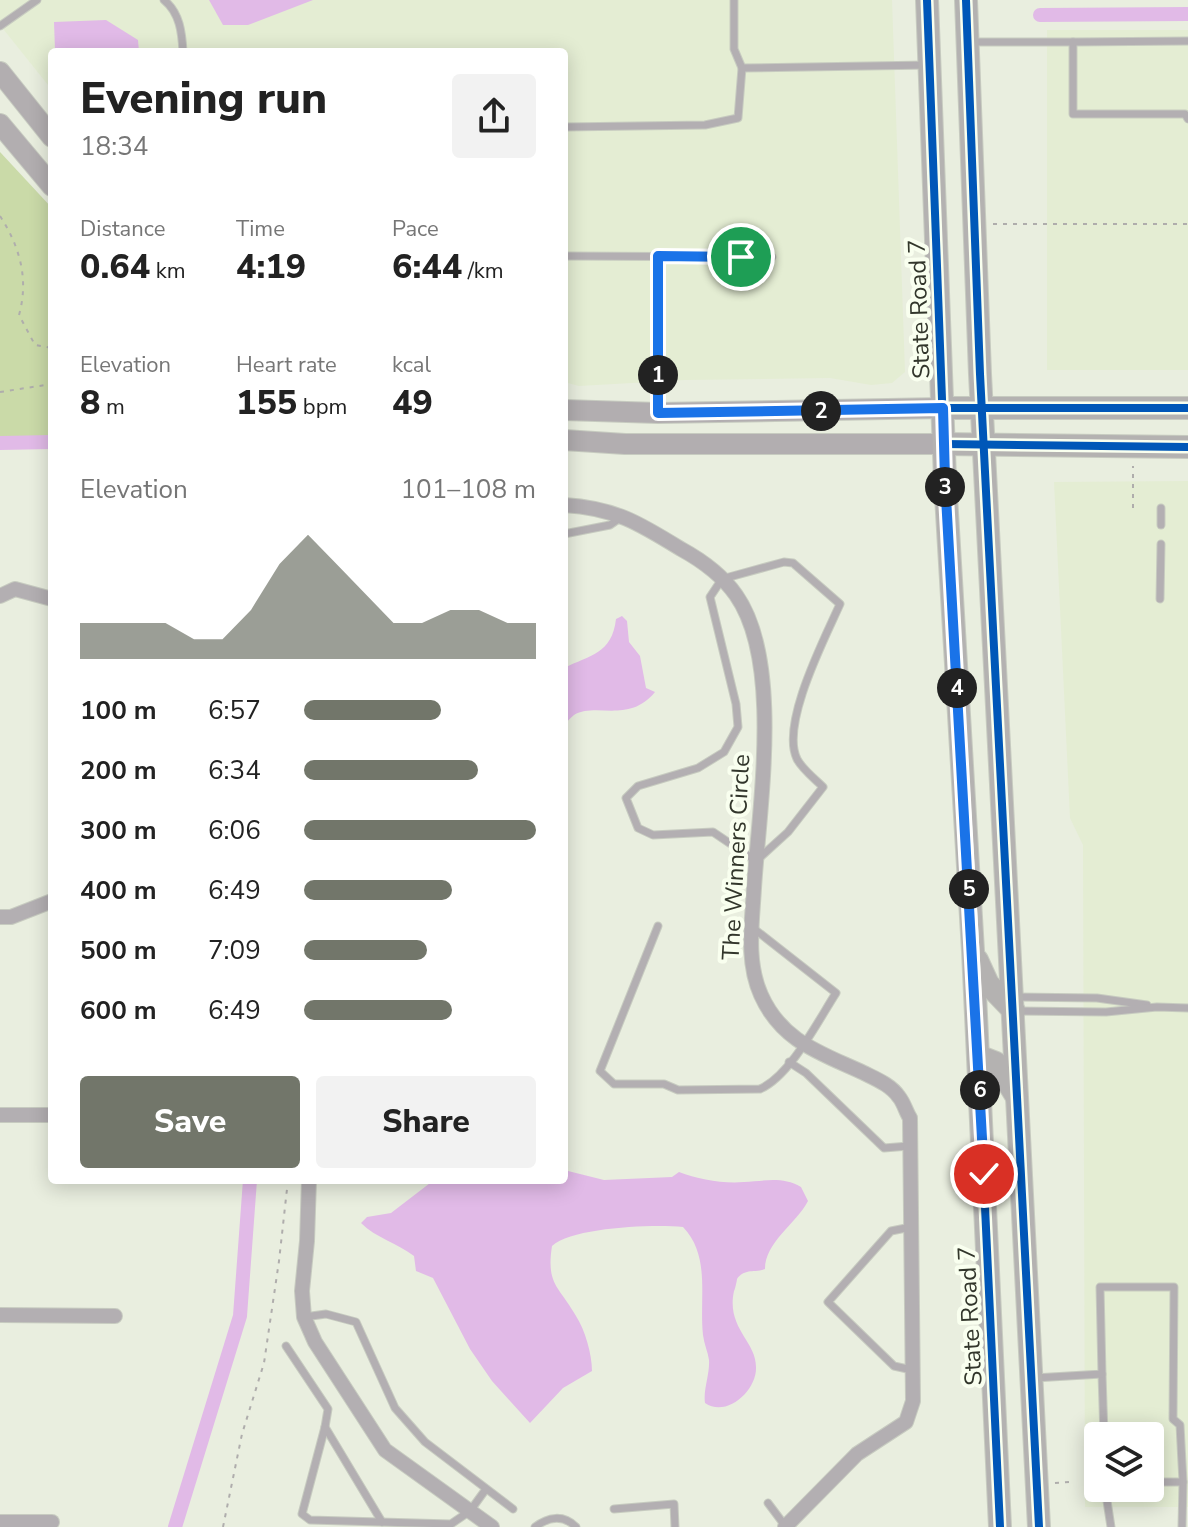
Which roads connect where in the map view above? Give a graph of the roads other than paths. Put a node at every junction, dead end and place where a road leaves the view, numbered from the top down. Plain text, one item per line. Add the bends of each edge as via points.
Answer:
1 (37, 0) edge
2 (164, 0) edge
3 (734, 0) edge
4 (927, 0) edge
5 (966, 0) edge
6 (0, 26) edge
7 (1188, 41) edge
8 (967, 42) junction
9 (1073, 42) junction
10 (183, 48) edge
11 (929, 65) junction
12 (742, 68) junction
13 (0, 72) edge
14 (1188, 119) edge
15 (0, 124) edge
16 (568, 127) edge
17 (48, 132) edge
18 (48, 181) edge
19 (568, 256) edge
20 (658, 256) junction
21 (772, 257) dead end
22 (943, 408) junction
23 (1188, 408) edge
24 (982, 409) junction
25 (568, 410) edge
26 (658, 413) junction
27 (568, 440) edge
28 (944, 444) junction
29 (984, 445) junction
30 (1188, 447) edge
31 (568, 505) edge
32 (1161, 508) dead end
33 (622, 516) junction
34 (1161, 525) dead end
35 (568, 533) edge
36 (1161, 544) dead end
37 (722, 579) junction
38 (0, 596) edge
39 (48, 598) edge
40 (1160, 599) dead end
41 (756, 861) junction
42 (48, 903) edge
43 (0, 917) edge
44 (658, 926) dead end
45 (751, 927) junction
46 (973, 951) junction
47 (1014, 1004) junction
48 (1157, 1007) junction
49 (1188, 1008) edge
50 (802, 1045) junction
51 (978, 1056) junction
52 (789, 1062) junction
53 (1019, 1102) junction
54 (0, 1115) edge
55 (48, 1115) edge
56 (910, 1146) junction
57 (309, 1184) edge
58 (911, 1227) junction
59 (0, 1315) edge
60 (115, 1316) dead end
61 (304, 1317) junction
62 (286, 1346) dead end
63 (913, 1371) junction
64 (1102, 1374) junction
65 (1032, 1378) junction
66 (1104, 1422) edge
67 (325, 1427) junction
68 (1164, 1482) edge
69 (1183, 1482) junction
70 (486, 1489) junction
71 (1107, 1502) edge
72 (768, 1503) dead end
73 (513, 1509) dead end
74 (614, 1509) dead end
75 (470, 1511) junction
76 (0, 1522) edge
77 (52, 1522) dead end
78 (382, 1522) junction
79 (492, 1527) edge
80 (535, 1527) edge
81 (576, 1527) edge
82 (675, 1527) edge
83 (786, 1527) edge
84 (1000, 1527) edge
85 (1039, 1527) edge
86 (1111, 1527) edge
87 (1182, 1527) edge

1 - 6 lane
2 - 10 lane via 182,31
3 - 12 lane via 734,49
4 - 11 main road, State Road 7
5 - 8 main road
7 - 9 lane
8 - 9 lane
8 - 24 main road
9 - 14 lane via 1073,114 1185,114
11 - 12 lane
11 - 22 main road, State Road 7
12 - 16 lane via 738,118 705,125
13 - 17 street
15 - 18 street
19 - 20 lane
20 - 21 lane
20 - 26 lane
22 - 24 main road
22 - 26 street
22 - 28 main road, State Road 7
23 - 24 main road
24 - 29 main road
25 - 26 street
27 - 28 street
28 - 29 main road
28 - 46 main road, State Road 7
29 - 30 main road
29 - 47 main road
31 - 33 street, The Winners Circle via 604,508
32 - 34 lane
33 - 35 lane via 610,525
33 - 37 street, The Winners Circle via 709,565
36 - 40 lane
37 - 41 street, The Winners Circle via 737,597 755,637 763,677
37 - 41 lane via 793,563 840,604 799,700 795,740 798,760 823,787 788,832
37 - 41 lane via 710,597 738,727 724,752 698,768 638,786 626,798 638,828 653,835 713,832
38 - 39 street via 15,589
41 - 45 street, The Winners Circle
42 - 43 street
44 - 52 lane via 600,1071 606,1079 678,1090 760,1089 772,1084
45 - 50 street, The Winners Circle via 752,972 762,997 779,1026
45 - 50 lane via 836,993
46 - 47 main road via 988,984
46 - 51 main road, State Road 7
47 - 48 lane via 1106,1012
47 - 48 lane via 1097,998
47 - 53 main road
48 - 49 lane
50 - 52 lane
50 - 56 street, The Winners Circle via 883,1082 899,1096 910,1118
51 - 53 main road via 996,1063
51 - 84 main road, State Road 7
52 - 56 lane via 884,1148
53 - 65 main road
54 - 55 street
56 - 58 street, The Winners Circle
57 - 61 street
58 - 63 street, The Winners Circle
58 - 63 lane via 891,1231 828,1302 894,1366
59 - 60 street
61 - 70 lane via 326,1314 356,1322 395,1408 425,1442
61 - 75 street via 385,1450
62 - 67 lane via 328,1409
63 - 83 street, The Winners Circle via 913,1401 906,1422 857,1454
64 - 65 lane
64 - 66 lane
64 - 69 lane via 1100,1287 1174,1287 1173,1419 1180,1425
65 - 85 main road
67 - 78 lane
67 - 78 lane via 302,1514 310,1520
68 - 69 lane
69 - 87 lane
70 - 73 lane
70 - 75 lane
71 - 86 lane
72 - 83 lane
74 - 82 lane via 674,1504
75 - 78 lane via 451,1524
75 - 79 street
76 - 77 street
80 - 81 lane via 558,1518

